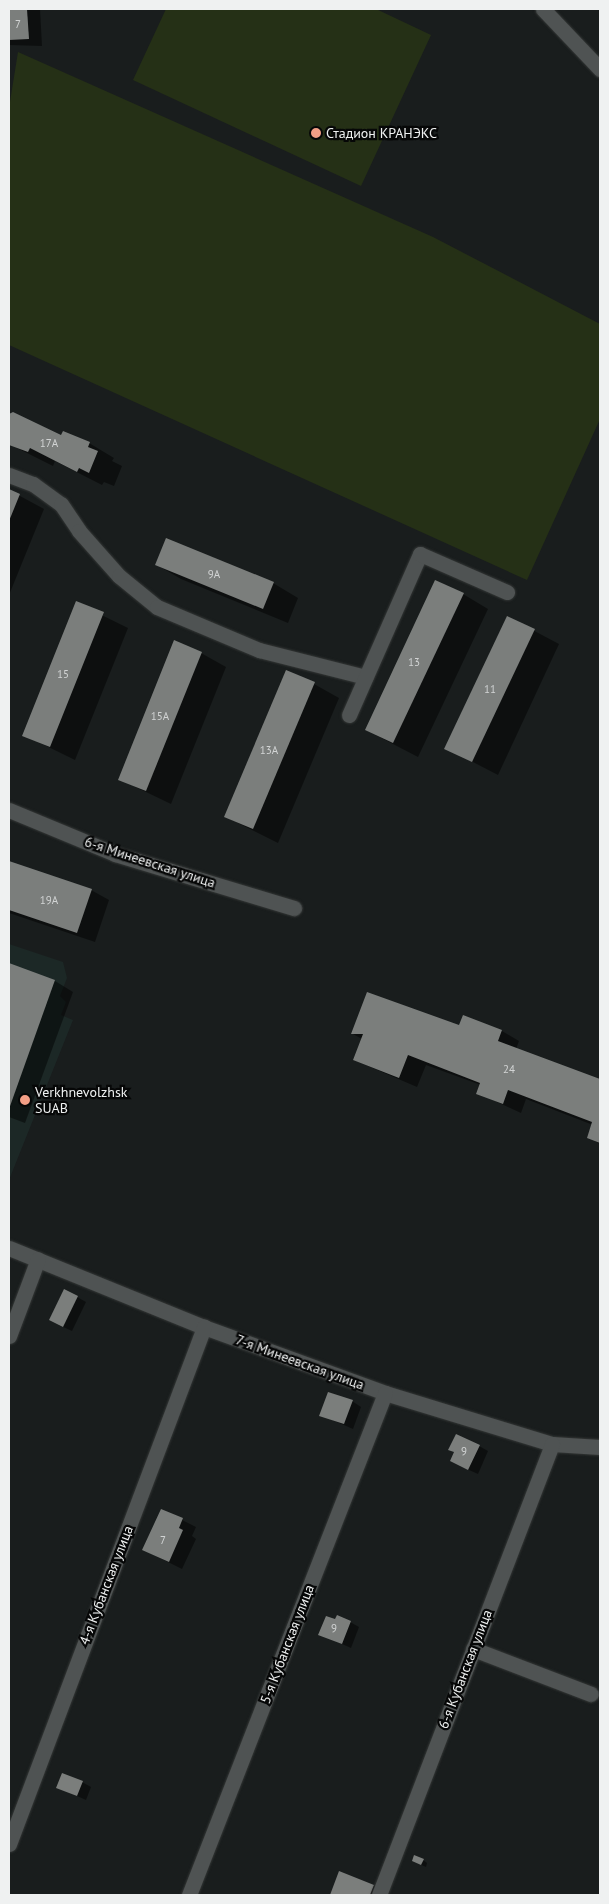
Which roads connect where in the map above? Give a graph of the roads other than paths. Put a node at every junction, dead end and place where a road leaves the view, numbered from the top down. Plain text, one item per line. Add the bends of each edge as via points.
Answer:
1 (543, 9) edge
2 (600, 69) edge
3 (9, 475) edge
4 (507, 592) dead end
5 (366, 677) junction
6 (349, 715) dead end
7 (9, 810) edge
8 (294, 908) dead end
9 (9, 1248) edge
10 (38, 1259) junction
11 (204, 1327) junction
12 (9, 1336) edge
13 (385, 1393) junction
14 (552, 1444) junction
15 (600, 1447) edge
16 (473, 1648) junction
17 (591, 1694) dead end
18 (9, 1844) edge
19 (189, 1895) edge
20 (379, 1895) edge

1 - 2 street
3 - 5 street via 33,484 61,504 79,531 119,576 157,607 259,650
4 - 5 street via 420,554
5 - 6 street
7 - 8 street, 6-я Минеевская улица via 115,854
9 - 10 street, 7-я Минеевская улица
10 - 11 street, 7-я Минеевская улица
10 - 12 street
11 - 13 street, 7-я Минеевская улица
11 - 18 street, 4-я Кубанская улица
13 - 14 street, 7-я Минеевская улица
13 - 19 street, 5-я Кубанская улица
14 - 15 street, 7-я Минеевская улица
14 - 16 street, 6-я Кубанская улица
16 - 17 street
16 - 20 street, 6-я Кубанская улица

